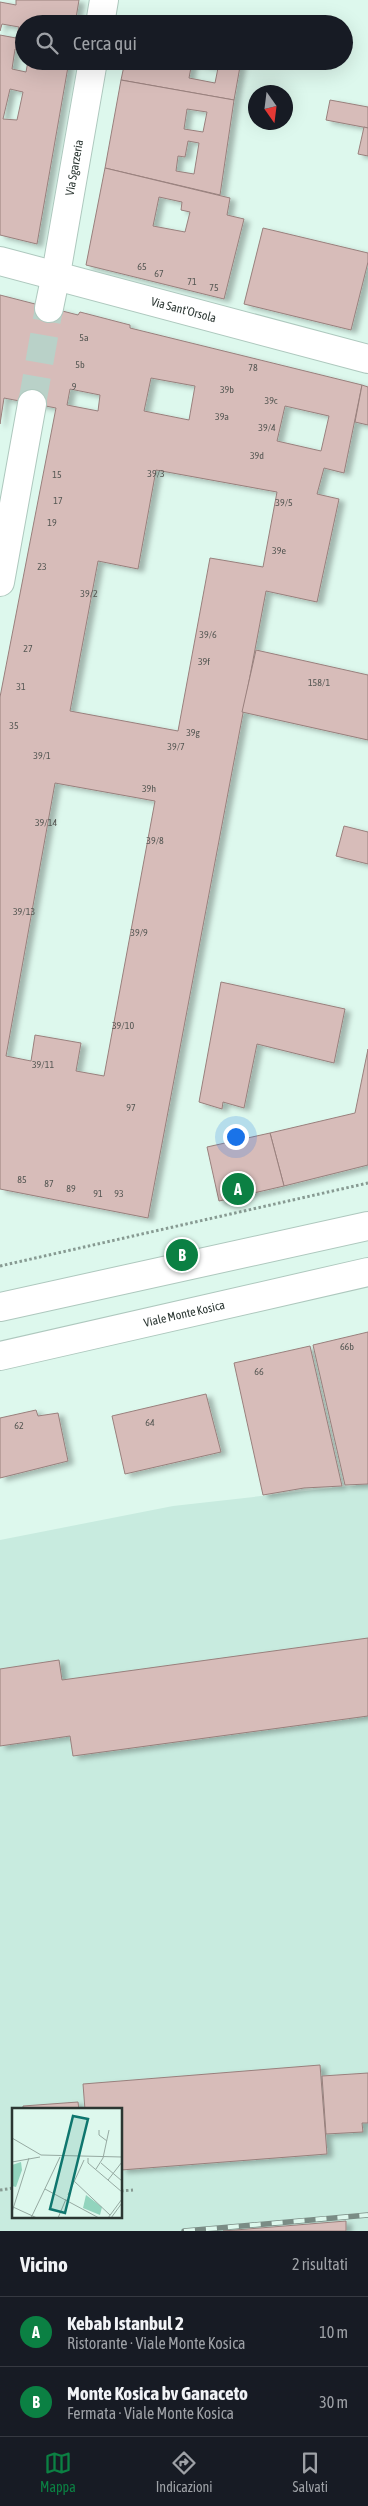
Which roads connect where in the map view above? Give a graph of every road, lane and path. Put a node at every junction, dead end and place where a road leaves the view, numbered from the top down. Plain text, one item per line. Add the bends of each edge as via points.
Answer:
1 (104, 0) edge
2 (102, 15) edge
3 (91, 70) edge
4 (0, 261) edge
5 (56, 274) junction
6 (50, 308) tunnel mouth
7 (368, 359) edge
8 (32, 404) tunnel mouth
9 (0, 582) edge
10 (368, 1183) edge
11 (368, 1226) edge
12 (0, 1266) edge
13 (368, 1272) edge
14 (0, 1307) edge
15 (0, 1356) edge
16 (133, 2190) dead end
17 (122, 2191) edge

1 - 2 street
3 - 5 street, Via Sgarzeria
4 - 5 street, Via Sant'Orsola
5 - 6 street, Via Sgarzeria
5 - 7 street, Via Sant'Orsola
8 - 9 street
10 - 12 path
11 - 14 street
13 - 15 street, Viale Monte Kosica
16 - 17 path

